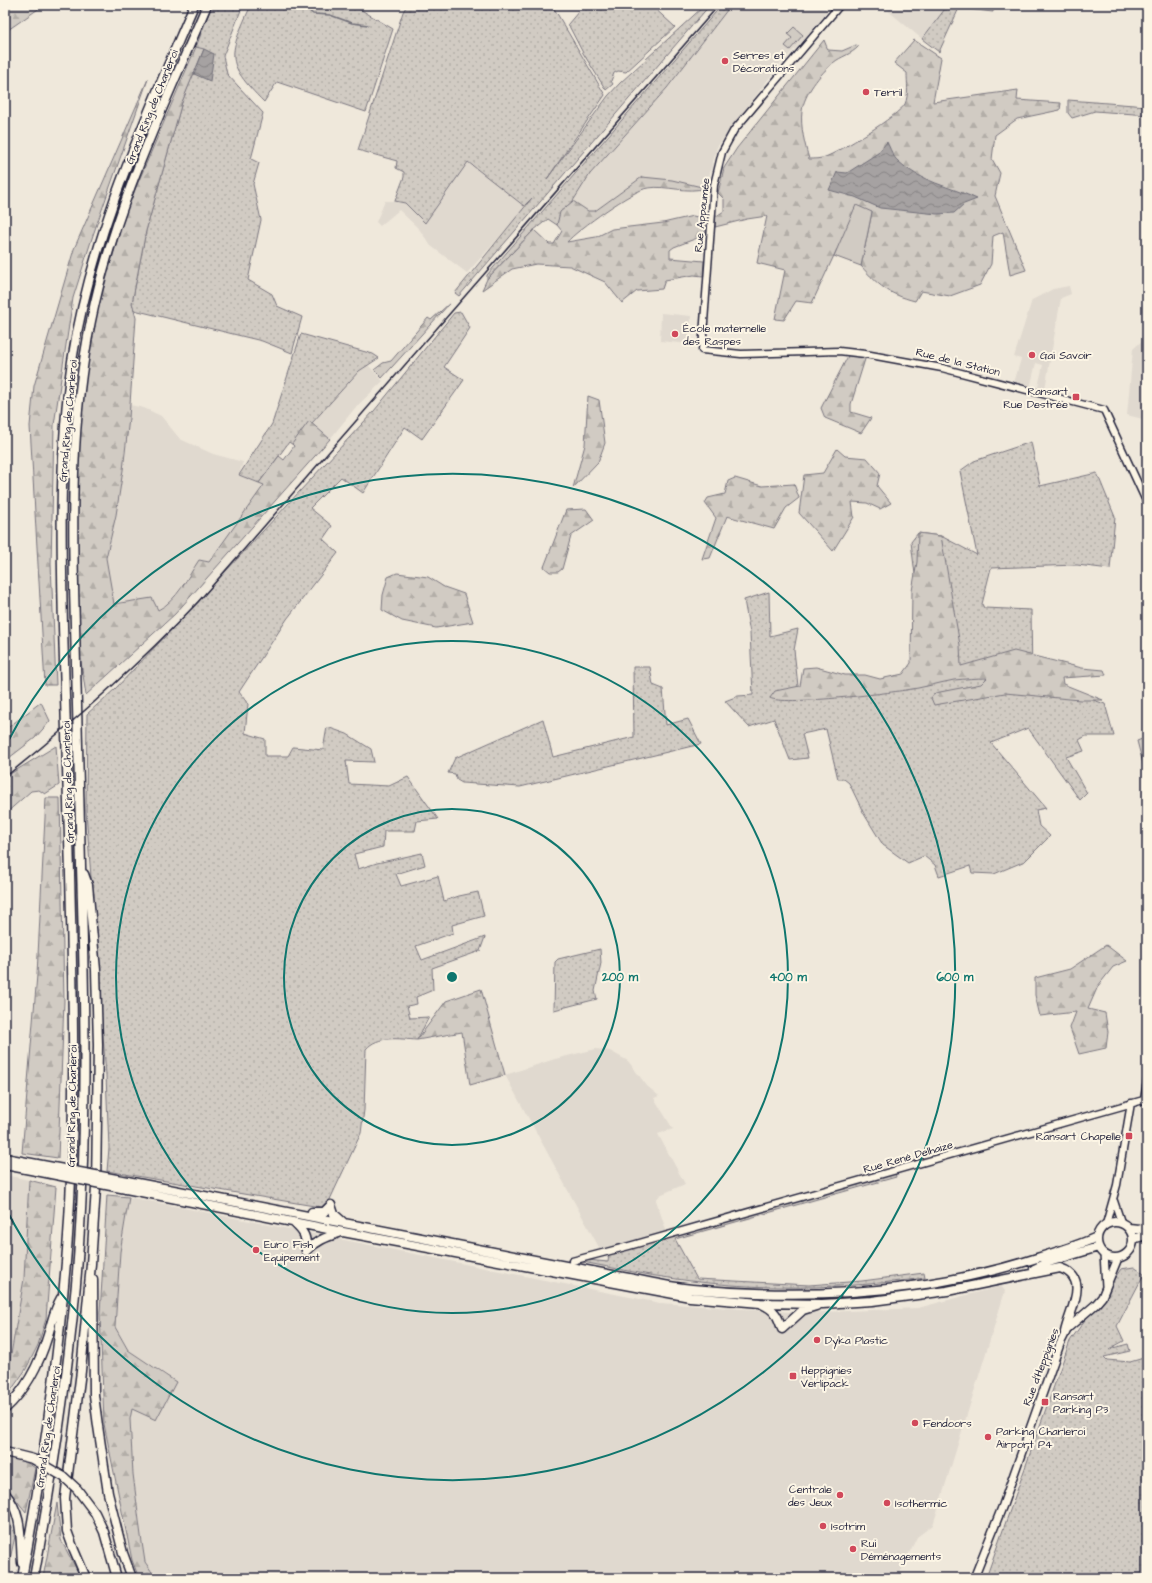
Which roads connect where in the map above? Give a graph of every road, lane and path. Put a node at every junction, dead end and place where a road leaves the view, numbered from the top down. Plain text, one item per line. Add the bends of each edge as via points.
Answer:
1 (194, 5) edge
2 (207, 5) edge
3 (840, 5) edge
4 (702, 350) joint
5 (1147, 503) edge
6 (82, 868) junction
7 (1147, 1081) edge
8 (1146, 1099) edge
9 (1131, 1103) junction
10 (5, 1158) edge
11 (5, 1166) edge
12 (36, 1168) junction
13 (127, 1185) junction
14 (1114, 1200) junction
15 (297, 1213) junction
16 (293, 1222) junction
17 (344, 1222) junction
18 (1121, 1222) junction
19 (1106, 1224) junction
20 (1147, 1227) edge
21 (1129, 1228) junction
22 (343, 1232) junction
23 (1147, 1235) edge
24 (1097, 1238) junction
25 (1134, 1239) junction
26 (1098, 1248) junction
27 (1104, 1254) junction
28 (1118, 1258) junction
29 (572, 1261) joint
30 (91, 1264) junction
31 (558, 1265) junction
32 (1013, 1278) junction
33 (1106, 1289) junction
34 (62, 1295) junction
35 (760, 1303) junction
36 (822, 1304) junction
37 (1065, 1332) junction
38 (5, 1409) edge
39 (5, 1452) edge
40 (5, 1494) edge
41 (23, 1577) edge
42 (34, 1578) edge
43 (86, 1578) edge
44 (117, 1578) edge
45 (132, 1578) edge
46 (974, 1578) edge

1 - 34 highway, Grand Ring de Charleroi via 131,156 102,236 80,317 67,401 63,442 61,528 73,1069 68,1229
2 - 6 highway, Grand Ring de Charleroi via 142,160 113,239 91,320 84,360 74,444 72,521
3 - 4 street, Rue Appaumée via 734,130 722,152 713,196
4 - 5 street, Rue de la Station via 732,354 839,351 871,354 942,368 1104,410
6 - 30 highway via 88,885 96,970 98,1031 96,1188
6 - 42 highway, Grand Ring de Charleroi via 84,1107 76,1283 63,1406
7 - 8 street
8 - 9 street, Rue René Delhaize
9 - 14 street
9 - 29 street, Rue René Delhaize
10 - 12 highway
11 - 12 highway
12 - 13 highway, bridge
13 - 15 highway
13 - 16 highway
14 - 18 street
14 - 19 street
15 - 17 highway
15 - 17 highway via 324,1212 331,1206 334,1214
16 - 22 highway
16 - 22 highway via 304,1232 307,1240 306,1251 322,1238
17 - 31 highway
18 - 19 highway
18 - 21 highway
19 - 24 highway via 1098,1232
20 - 21 highway
21 - 25 highway
22 - 35 highway via 690,1297
23 - 25 highway
24 - 26 highway
24 - 31 highway via 980,1275 926,1286 869,1292 809,1295 690,1289
25 - 28 highway via 1127,1254
26 - 27 highway
26 - 32 highway via 1049,1262
27 - 28 highway
27 - 33 main road
28 - 33 main road, Rue d'Heppignies
29 - 31 highway
30 - 43 highway via 81,1371 64,1498 67,1531
30 - 45 highway via 94,1290 94,1395 98,1426 112,1508
32 - 36 highway via 925,1295
32 - 37 highway via 1058,1268 1070,1272 1078,1291
33 - 37 main road, Rue d'Heppignies via 1096,1304
34 - 38 highway via 55,1308 48,1337 34,1371
34 - 41 highway, Grand Ring de Charleroi via 51,1404
35 - 36 highway
35 - 36 highway via 774,1309 782,1329 803,1310
37 - 46 main road, Rue d'Heppignies via 1004,1505
39 - 44 highway, bridge via 33,1459 64,1477 77,1489 104,1532
40 - 41 highway via 19,1519

